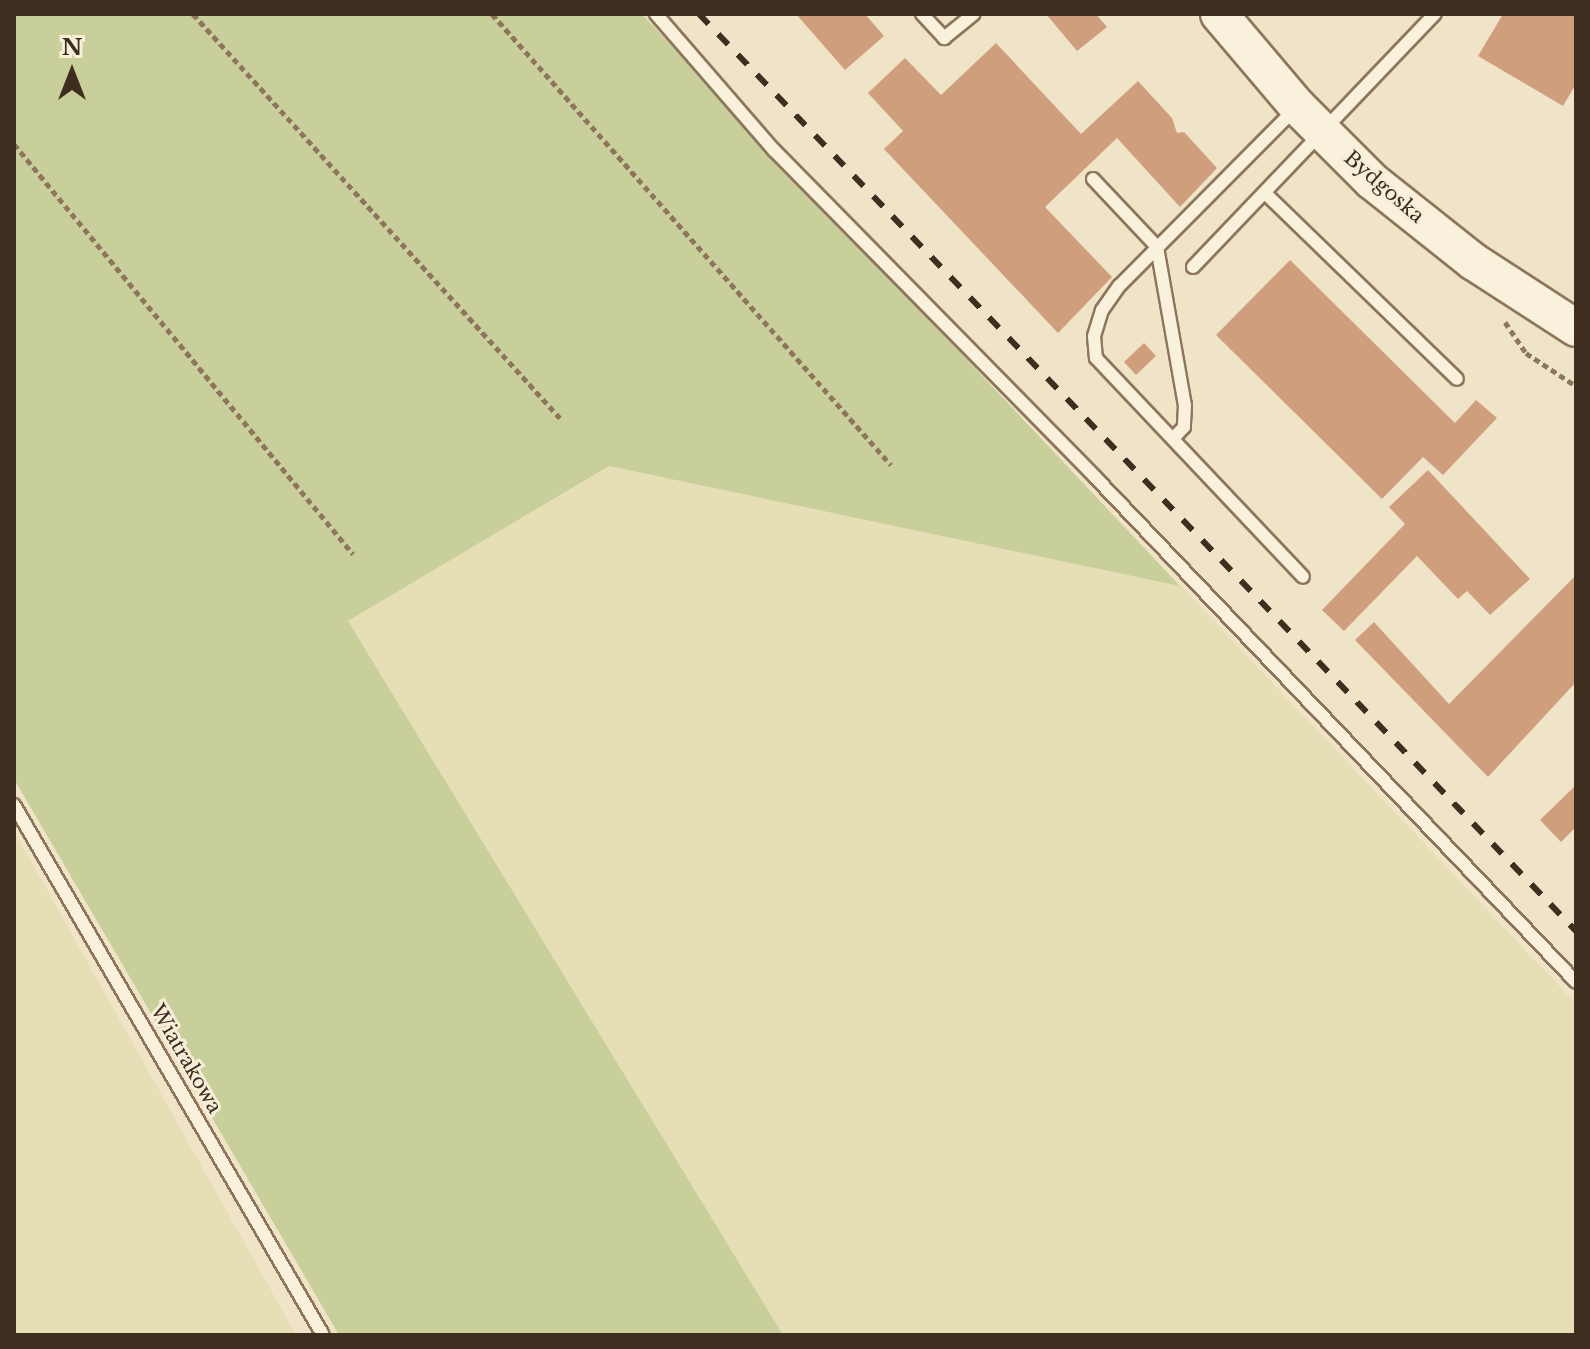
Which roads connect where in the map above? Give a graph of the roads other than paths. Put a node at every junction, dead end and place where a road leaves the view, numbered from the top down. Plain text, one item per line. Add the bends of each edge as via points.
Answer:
1 (656, 14) edge
2 (922, 14) edge
3 (974, 14) edge
4 (1219, 14) edge
5 (1435, 14) edge
6 (1297, 106) junction
7 (1324, 133) junction
8 (1093, 179) dead end
9 (1265, 193) junction
10 (1157, 247) junction
11 (1193, 267) dead end
12 (1576, 328) edge
13 (1457, 379) dead end
14 (1173, 439) junction
15 (1303, 577) dead end
16 (14, 805) edge
17 (1576, 982) edge
18 (323, 1335) edge

1 - 17 lane via 774,150 1095,477
2 - 3 lane via 944,38
4 - 6 street, Bydgoska
5 - 7 lane
6 - 7 street, Bydgoska
6 - 10 lane
7 - 9 lane
7 - 12 street, Bydgoska via 1372,181 1474,262
8 - 10 lane
9 - 11 lane
9 - 13 lane
10 - 14 lane via 1185,405 1184,427
10 - 14 lane via 1110,298 1094,336 1096,358
14 - 15 lane
16 - 18 lane, Wiatrakowa

